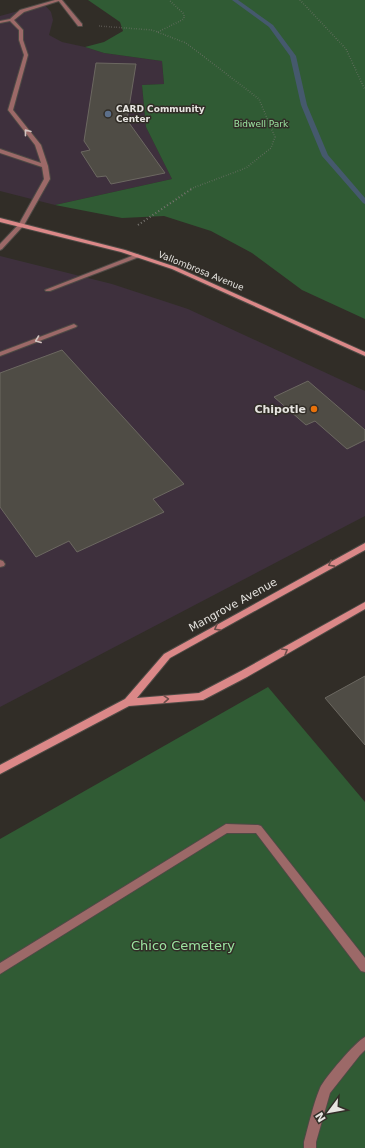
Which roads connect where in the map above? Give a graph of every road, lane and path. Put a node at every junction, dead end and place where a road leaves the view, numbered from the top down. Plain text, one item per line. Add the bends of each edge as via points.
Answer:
1 (60, 0) edge
2 (168, 0) edge
3 (300, 0) edge
4 (11, 20) junction
5 (0, 22) edge
6 (80, 25) dead end
7 (122, 26) dead end
8 (158, 32) junction
9 (365, 90) edge
10 (0, 151) edge
11 (45, 166) junction
12 (0, 220) edge
13 (138, 224) dead end
14 (21, 225) junction
15 (0, 248) edge
16 (137, 256) junction
17 (48, 290) dead end
18 (74, 326) dead end
19 (0, 354) edge
20 (365, 354) edge
21 (365, 546) edge
22 (365, 605) edge
23 (128, 702) junction
24 (0, 770) edge
25 (365, 967) edge
26 (0, 969) edge
27 (365, 1043) edge
28 (310, 1148) edge

1 - 4 street via 22,11
1 - 6 street
2 - 8 path via 184,14 184,19
3 - 9 path via 346,49
4 - 5 street
11 -> 4 street via 38,146 10,110 26,55 20,40 20,30
7 - 8 path
8 - 13 path via 186,43 259,98 275,136 271,148 246,168 189,189
10 - 11 street
11 - 14 street via 47,179
12 - 14 street, Vallombrosa Avenue
14 - 15 street
14 - 16 street, Vallombrosa Avenue
16 - 17 street
16 - 20 street, Vallombrosa Avenue via 174,268
18 -> 19 street
21 -> 23 street, Mangrove Avenue via 167,656
23 -> 22 street, Mangrove Avenue via 200,697
23 - 24 street, Mangrove Avenue
25 - 26 street via 258,830 226,828
27 - 28 street via 324,1090

